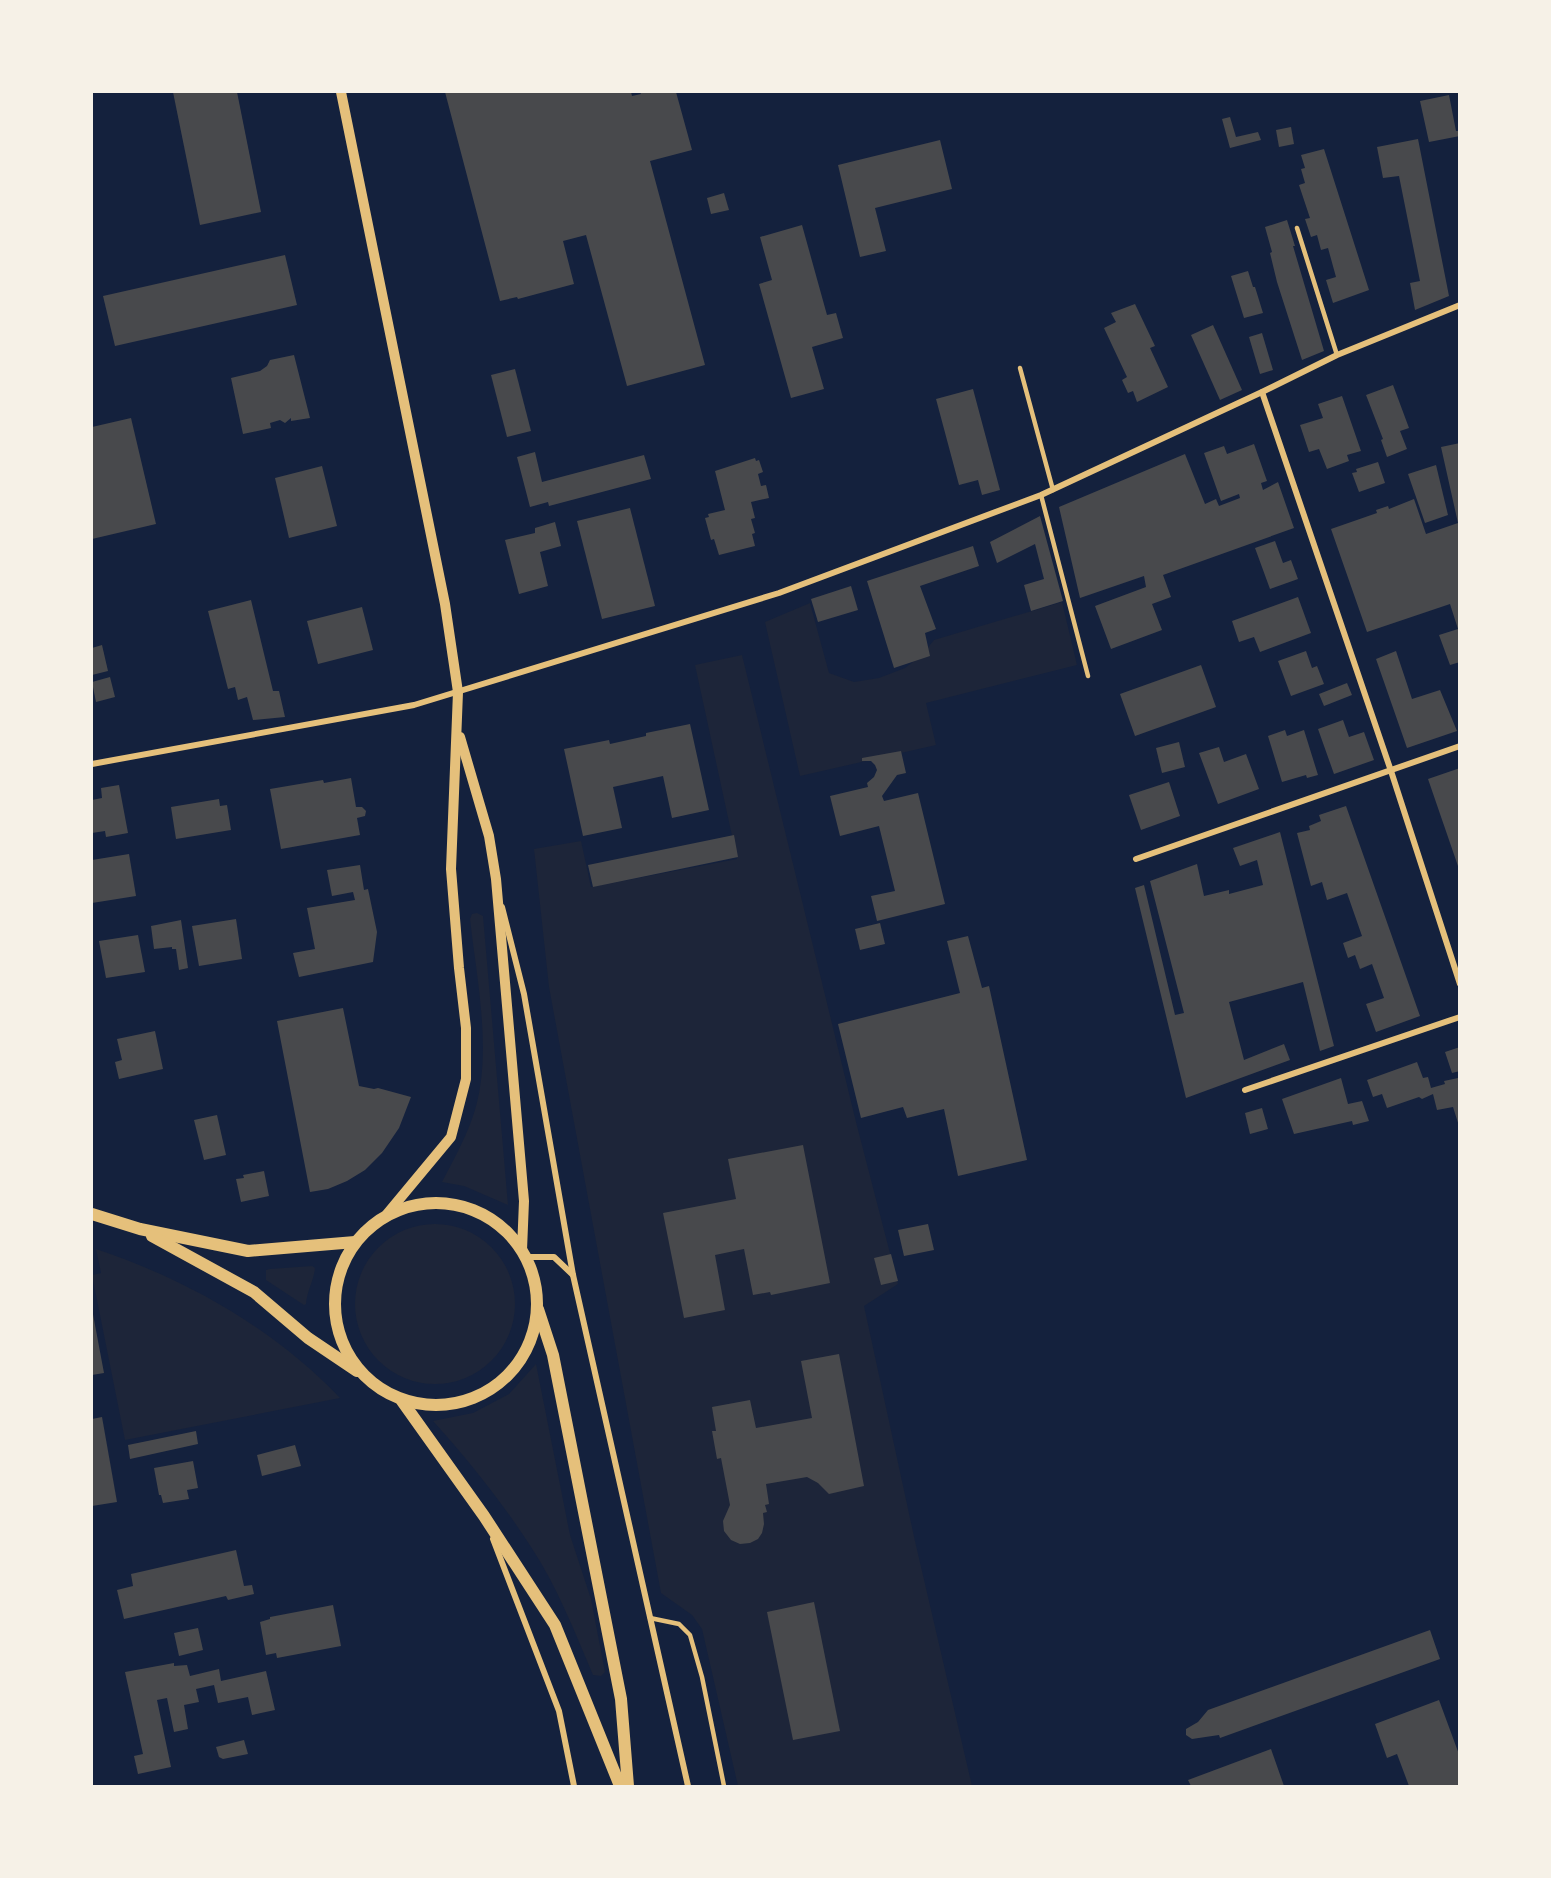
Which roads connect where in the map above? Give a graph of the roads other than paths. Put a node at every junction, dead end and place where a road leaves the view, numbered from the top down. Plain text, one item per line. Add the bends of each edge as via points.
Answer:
1 (341, 92) edge
2 (1297, 228) dead end
3 (1460, 305) edge
4 (1337, 355) junction
5 (1020, 368) dead end
6 (1262, 392) junction
7 (1053, 490) junction
8 (1041, 495) junction
9 (1088, 676) dead end
10 (458, 692) junction
11 (458, 728) junction
12 (1460, 746) edge
13 (92, 764) edge
14 (1391, 771) junction
15 (1136, 859) dead end
16 (496, 879) junction
17 (1460, 984) edge
18 (1460, 1017) edge
19 (1245, 1090) dead end
20 (92, 1214) edge
21 (387, 1215) junction
22 (140, 1229) junction
23 (355, 1242) junction
24 (525, 1253) junction
25 (573, 1275) junction
26 (537, 1309) junction
27 (359, 1372) junction
28 (402, 1401) junction
29 (484, 1516) junction
30 (650, 1618) junction
31 (574, 1786) edge
32 (620, 1786) edge
33 (628, 1786) edge
34 (688, 1786) edge
35 (724, 1786) edge

1 - 10 street via 445,604
2 - 4 lane
3 - 4 street
4 - 6 street
5 - 7 lane
6 - 7 street
6 - 14 street
7 - 8 street
8 - 9 lane
8 - 10 street via 779,593
10 - 11 street
10 - 13 street via 414,705
11 - 16 street via 489,836
11 - 21 street via 451,869 466,1028 466,1079 451,1137
12 - 14 street
14 - 15 street
14 - 17 street
16 - 24 street via 524,1201
16 - 25 street via 524,994
18 - 19 street
20 - 22 main road
21 - 23 main road
21 - 24 main road via 423,1203 461,1206 496,1222
22 - 23 main road via 248,1251
22 - 27 main road via 254,1292 308,1338
23 - 27 main road via 335,1284 337,1331
24 - 25 street via 554,1257
24 - 26 main road via 534,1277
25 - 30 street
26 - 28 main road via 525,1354 493,1389 449,1405
26 - 33 main road via 553,1355 621,1699
27 - 28 main road
28 - 29 main road
29 - 31 street via 559,1711
29 - 32 main road via 555,1625
30 - 34 street
30 - 35 lane via 679,1624 690,1635

